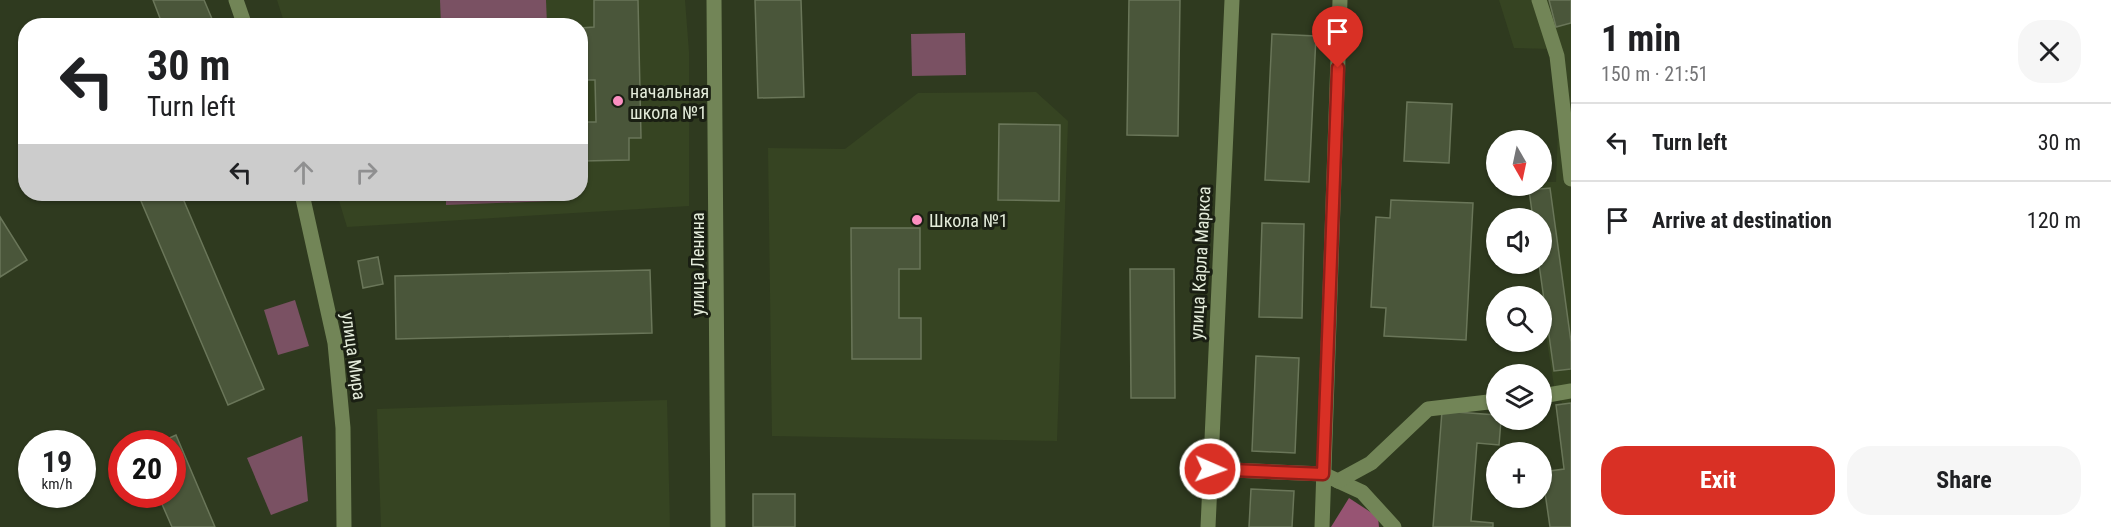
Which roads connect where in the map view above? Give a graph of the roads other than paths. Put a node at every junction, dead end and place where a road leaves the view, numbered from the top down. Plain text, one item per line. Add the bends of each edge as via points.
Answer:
1 (236, 0) edge
2 (714, 0) edge
3 (1232, 0) edge
4 (1340, 0) edge
5 (1539, 0) edge
6 (242, 18) edge
7 (1571, 179) edge
8 (304, 201) edge
9 (1571, 391) edge
10 (1552, 394) edge
11 (1486, 402) edge
12 (1210, 469) junction
13 (1323, 474) junction
14 (1338, 481) junction
15 (344, 527) edge
16 (718, 527) edge
17 (1208, 527) edge
18 (1322, 527) edge
19 (1394, 527) edge

1 - 6 street
2 - 16 street, улица Ленина
3 - 12 street, улица Карла Маркса
4 - 13 street
5 - 7 street via 1557,56
8 - 15 street, улица Мира via 335,343 344,428
9 - 10 street
11 - 14 street via 1428,409 1371,463
12 - 13 street
12 - 17 street, улица Карла Маркса
13 - 14 street
13 - 18 street
14 - 19 street via 1362,492

